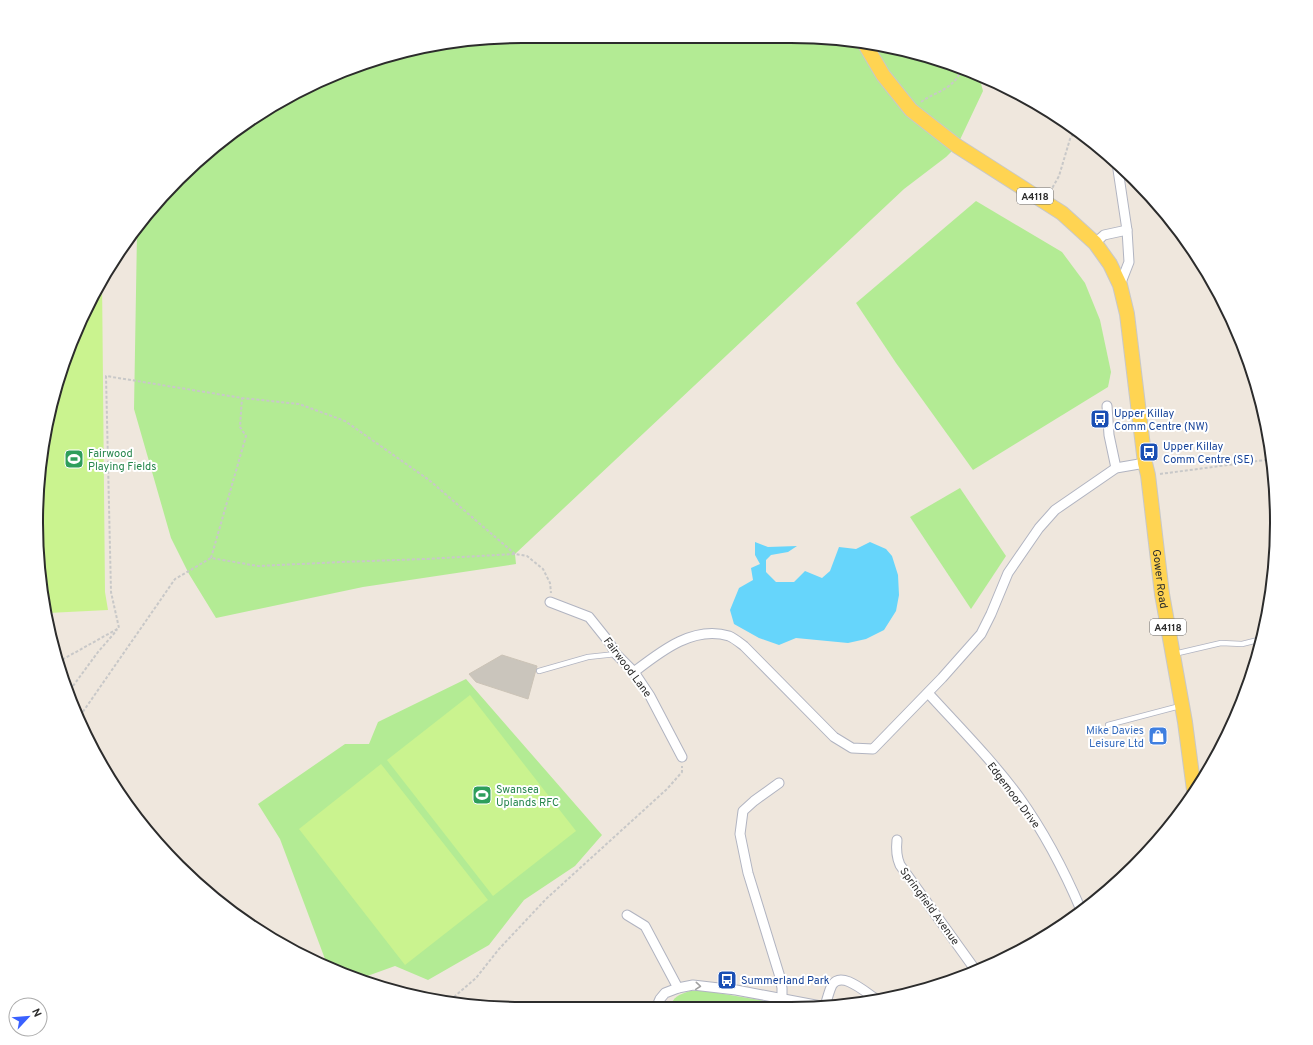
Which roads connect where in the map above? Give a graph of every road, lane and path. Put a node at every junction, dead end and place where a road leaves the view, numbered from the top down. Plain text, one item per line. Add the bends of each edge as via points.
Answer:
1 (868, 49) edge
2 (960, 74) edge
3 (911, 110) junction
4 (1072, 135) edge
5 (1118, 172) edge
6 (1045, 202) junction
7 (1126, 230) junction
8 (1094, 243) junction
9 (1120, 285) junction
10 (242, 398) junction
11 (1107, 406) dead end
12 (1266, 460) edge
13 (1116, 468) junction
14 (1146, 469) junction
15 (515, 554) junction
16 (211, 558) junction
17 (550, 602) joint
18 (119, 628) junction
19 (1255, 641) edge
20 (616, 654) junction
21 (1173, 654) junction
22 (63, 659) edge
23 (538, 671) dead end
24 (634, 672) junction
25 (72, 687) edge
26 (928, 693) junction
27 (1182, 705) junction
28 (82, 713) edge
29 (1108, 725) dead end
30 (682, 757) joint
31 (779, 783) dead end
32 (1193, 783) edge
33 (897, 840) dead end
34 (1079, 905) edge
35 (627, 915) dead end
36 (973, 966) edge
37 (678, 988) junction
38 (870, 995) edge
39 (454, 997) edge
40 (782, 998) junction
41 (828, 1000) edge
42 (659, 1002) edge
43 (800, 1002) edge

1 - 3 main road, A4118 via 883,75
2 - 3 path via 947,88 930,95
3 - 6 main road, A4118 via 957,146
4 - 6 path via 1059,176
5 - 7 street
6 - 8 main road, A4118 via 1062,213
7 - 8 street via 1104,235
7 - 9 street via 1129,262
8 - 9 main road, A4118 via 1110,264
9 - 14 main road, A4118 via 1127,314
10 - 15 path via 299,404 345,422 429,480
10 - 16 path via 240,427 246,436
10 - 18 path via 106,376 110,592
11 - 13 street via 1109,435
12 - 14 path
13 - 14 street
13 - 26 street via 1055,510 1039,528 1008,573 980,634
14 - 21 main road, Gower Road / A4118 via 1162,594
15 - 16 path via 258,566
15 - 17 path via 527,556 543,569 550,583
16 - 28 path via 175,578
17 - 20 street, Fairwood Lane via 589,617
18 - 22 path
18 - 25 path
19 - 21 lane via 1242,644 1221,643
20 - 23 lane via 588,657
20 - 24 street, Fairwood Lane
21 - 27 main road, Gower Road / A4118
24 - 26 street via 658,653 685,639 710,633 730,636 744,646 834,737 852,748 873,749
24 - 30 street, Fairwood Lane via 650,696
26 - 34 street, Edgemoor Drive via 992,763 1038,825
27 - 29 lane
27 - 32 main road, Gower Road / A4118
30 - 39 path via 682,772 667,789 546,899 499,949 476,978
31 - 40 street via 743,811 740,834 748,873 780,977
33 - 36 street, Springfield Avenue via 896,853 900,865
35 - 37 street via 645,926
37 -> 40 street via 693,985
37 - 42 street via 665,993
38 - 41 street via 847,980 841,979 832,985
40 - 43 street

